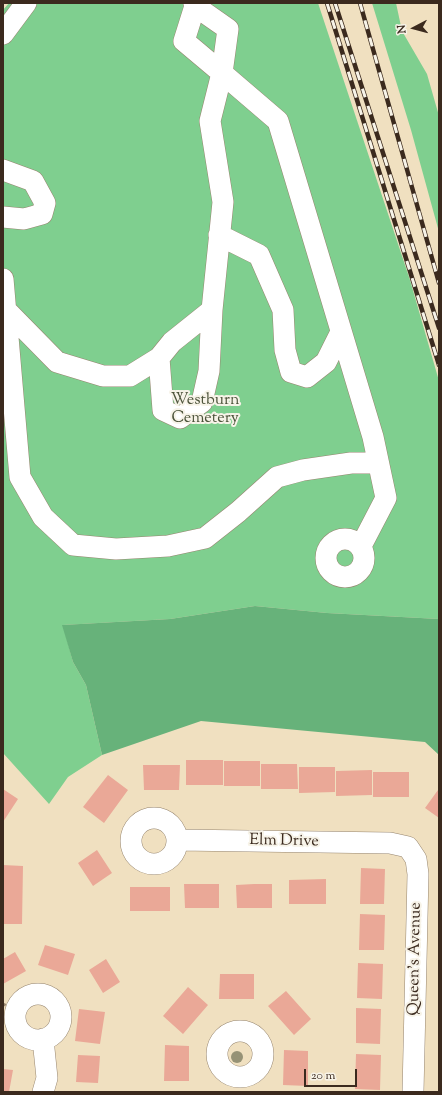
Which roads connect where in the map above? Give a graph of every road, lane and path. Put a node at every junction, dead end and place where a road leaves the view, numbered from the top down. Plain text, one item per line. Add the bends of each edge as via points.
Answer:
1 (26, 3) edge
2 (194, 4) edge
3 (3, 34) edge
4 (222, 74) junction
5 (3, 170) edge
6 (3, 217) edge
7 (219, 235) junction
8 (3, 279) edge
9 (6, 310) junction
10 (212, 310) junction
11 (341, 332) junction
12 (159, 358) junction
13 (378, 463) junction
14 (361, 546) dead end
15 (178, 840) dead end
16 (390, 843) joint
17 (9, 1007) edge
18 (43, 1039) junction
19 (43, 1092) edge
20 (413, 1092) edge

1 - 3 street
2 - 4 street via 228,29
2 - 4 street via 184,41
4 - 7 street via 210,121 222,202
4 - 11 street via 278,121
5 - 6 street via 33,181 45,203 42,214 24,219
7 - 10 street
7 - 11 street via 259,255 283,310 285,350 291,372 307,377 326,362
8 - 9 street
9 - 12 street via 58,362 103,376 130,376
9 - 13 street via 20,477 43,517 73,545 116,549 168,546 205,538 277,476 310,469
10 - 12 street via 172,342
10 - 12 street via 209,371 202,402 180,418 162,410
11 - 13 street via 373,437
13 - 14 street via 386,498
15 - 16 street, Elm Drive
16 - 20 street, Queen's Avenue via 408,847 416,859 418,874
17 - 18 street via 18,1029 24,1036 33,1040
17 - 18 street via 37,994 55,1001 60,1009 59,1024 52,1035
18 - 19 street via 47,1078

